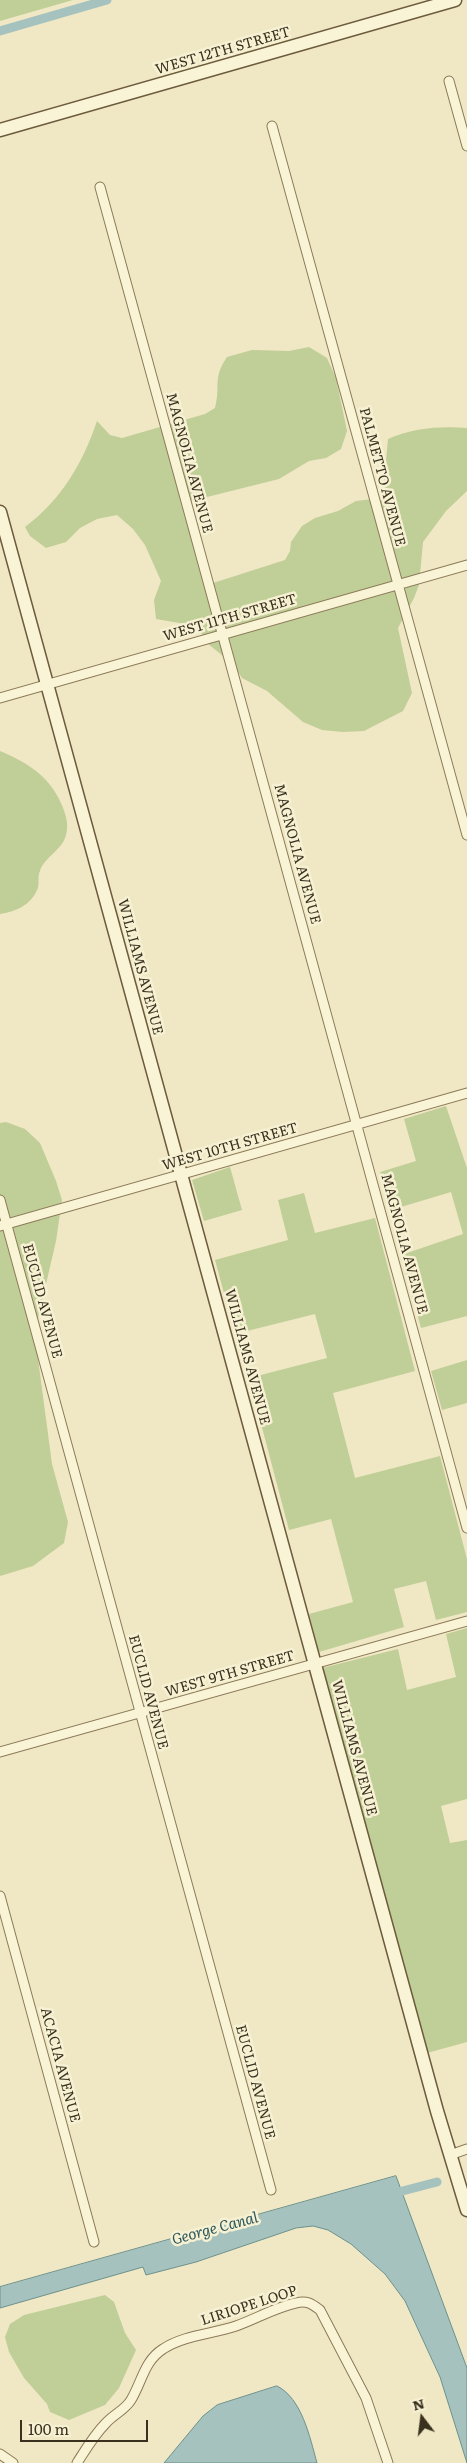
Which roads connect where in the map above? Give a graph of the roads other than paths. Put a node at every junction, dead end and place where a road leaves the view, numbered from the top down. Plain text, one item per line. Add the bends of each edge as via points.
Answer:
1 (455, 0) edge
2 (449, 81) dead end
3 (272, 126) dead end
4 (0, 130) edge
5 (467, 146) edge
6 (100, 187) dead end
7 (0, 512) edge
8 (467, 565) edge
9 (397, 585) junction
10 (222, 635) junction
11 (47, 685) junction
12 (0, 698) edge
13 (467, 836) edge
14 (467, 1093) edge
15 (357, 1125) junction
16 (182, 1175) junction
17 (0, 1200) edge
18 (3, 1225) edge
19 (467, 1528) edge
20 (467, 1621) edge
21 (316, 1665) junction
22 (140, 1714) junction
23 (0, 1752) edge
24 (0, 1896) edge
25 (467, 2149) edge
26 (450, 2155) junction
27 (270, 2190) dead end
28 (467, 2210) edge
29 (94, 2242) dead end
30 (0, 2454) edge
31 (12, 2463) edge
32 (77, 2463) edge
33 (388, 2463) edge

1 - 4 street, WEST 12TH STREET
2 - 5 street
3 - 9 street, PALMETTO AVENUE
6 - 10 street, MAGNOLIA AVENUE
7 - 11 street, WILLIAMS AVENUE
8 - 9 street, WEST 11TH STREET
9 - 10 street, WEST 11TH STREET
9 - 13 street, PALMETTO AVENUE
10 - 11 street, WEST 11TH STREET
10 - 15 street, MAGNOLIA AVENUE
11 - 12 street, WEST 11TH STREET
11 - 16 street, WILLIAMS AVENUE
14 - 15 street, WEST 10TH STREET
15 - 16 street, WEST 10TH STREET
15 - 19 street, MAGNOLIA AVENUE
16 - 18 street, WEST 10TH STREET
16 - 21 street, WILLIAMS AVENUE
17 - 18 street, EUCLID AVENUE
18 - 22 street, EUCLID AVENUE
20 - 21 street, WEST 9TH STREET
21 - 22 street, WEST 9TH STREET
21 - 26 street, WILLIAMS AVENUE
22 - 23 street, WEST 9TH STREET
22 - 27 street, EUCLID AVENUE
24 - 29 street, ACACIA AVENUE
25 - 26 street
26 - 28 street, WILLIAMS AVENUE
30 - 31 street
32 - 33 street, LIRIOPE LOOP via 96,2433 132,2399 142,2373 163,2348 235,2327 297,2302 309,2302 320,2310 366,2398

